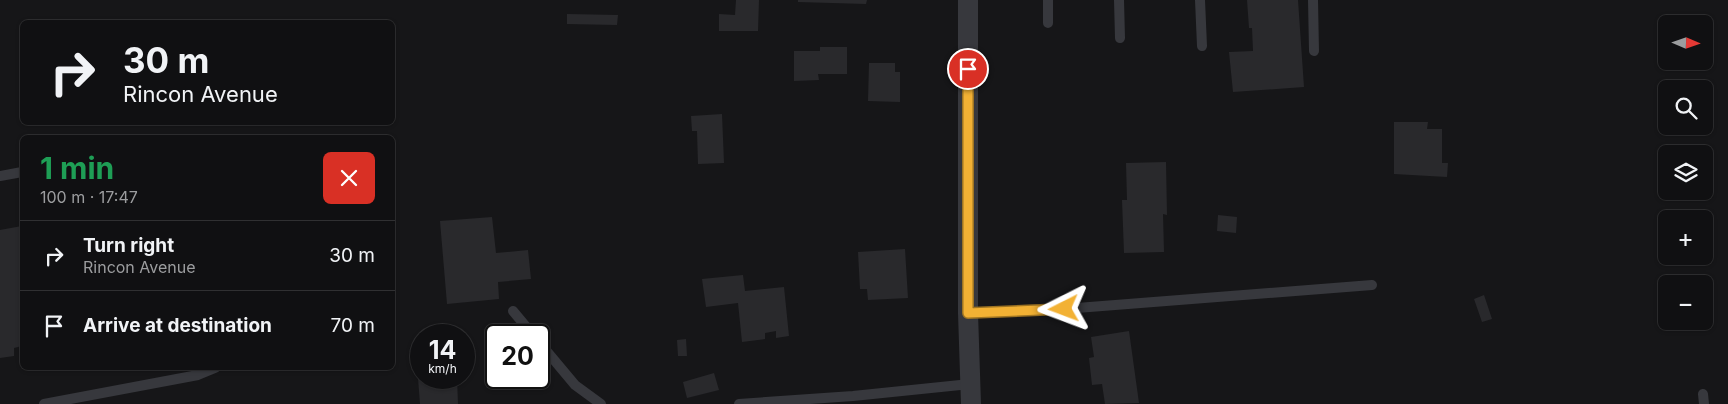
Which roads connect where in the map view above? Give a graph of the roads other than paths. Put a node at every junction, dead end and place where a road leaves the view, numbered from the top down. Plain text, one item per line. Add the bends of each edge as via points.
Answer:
1 (968, 0) edge
2 (1048, 0) edge
3 (1119, 0) edge
4 (1200, 0) edge
5 (1313, 0) edge
6 (1048, 23) dead end
7 (1120, 38) dead end
8 (1202, 46) dead end
9 (1314, 51) dead end
10 (20, 172) edge
11 (0, 176) edge
12 (1372, 284) dead end
13 (513, 311) dead end
14 (968, 313) junction
15 (524, 324) edge
16 (550, 355) edge
17 (210, 370) edge
18 (970, 384) junction
19 (44, 404) edge
20 (601, 404) edge
21 (739, 404) edge
22 (970, 404) edge

1 - 14 street
2 - 6 lane
3 - 7 lane
4 - 8 lane
5 - 9 lane
10 - 11 lane
12 - 14 lane via 1064,309
13 - 15 lane
14 - 18 street
16 - 20 lane via 575,385
17 - 19 lane
18 - 21 lane
18 - 22 street

